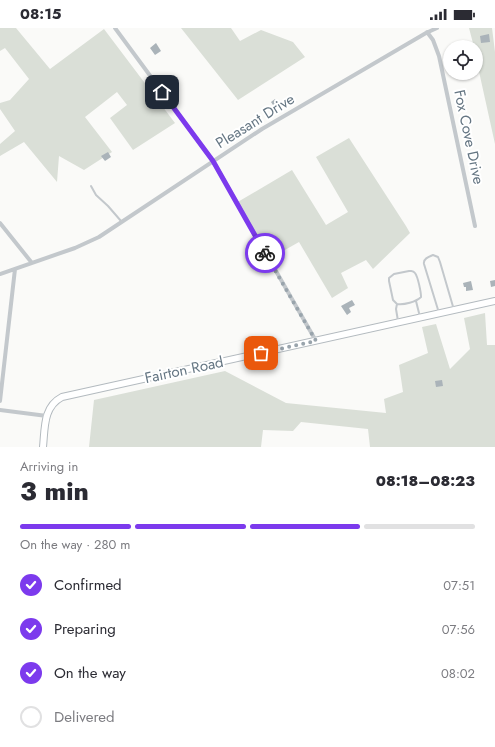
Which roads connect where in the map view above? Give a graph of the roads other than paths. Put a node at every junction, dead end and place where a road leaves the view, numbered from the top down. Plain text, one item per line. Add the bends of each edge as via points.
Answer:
1 (116, 28) edge
2 (437, 28) edge
3 (427, 32) junction
4 (213, 161) junction
5 (91, 186) dead end
6 (122, 222) junction
7 (0, 223) edge
8 (475, 226) dead end
9 (32, 263) junction
10 (15, 269) junction
11 (0, 274) edge
12 (416, 301) junction
13 (495, 301) edge
14 (397, 304) junction
15 (454, 311) junction
16 (439, 314) junction
17 (420, 318) junction
18 (398, 323) junction
19 (316, 341) junction
20 (0, 402) edge
21 (0, 410) edge
22 (47, 416) junction
23 (43, 447) edge

1 - 4 street
2 - 3 street, Pleasant Drive
3 - 4 street, Pleasant Drive via 262,129
3 - 8 street, Fox Cove Drive via 440,56
4 - 6 street, Pleasant Drive
4 - 19 street
5 - 6 lane via 96,195
6 - 9 street, Pleasant Drive via 91,241
7 - 9 street
9 - 10 street, Pleasant Drive
10 - 11 street, Pleasant Drive
10 - 20 street
12 - 14 lane
12 - 14 lane via 420,299 421,294 415,273 409,271 394,274 389,278 393,300
12 - 17 lane
13 - 15 main road, Fairton Road
14 - 18 lane
15 - 16 main road, Fairton Road
15 - 16 lane via 440,262 438,257 433,255 426,258 424,264
16 - 17 main road, Fairton Road
17 - 18 main road, Fairton Road
18 - 19 main road, Fairton Road
19 - 22 main road, Fairton Road via 62,397 52,404
21 - 22 street
22 - 23 main road

